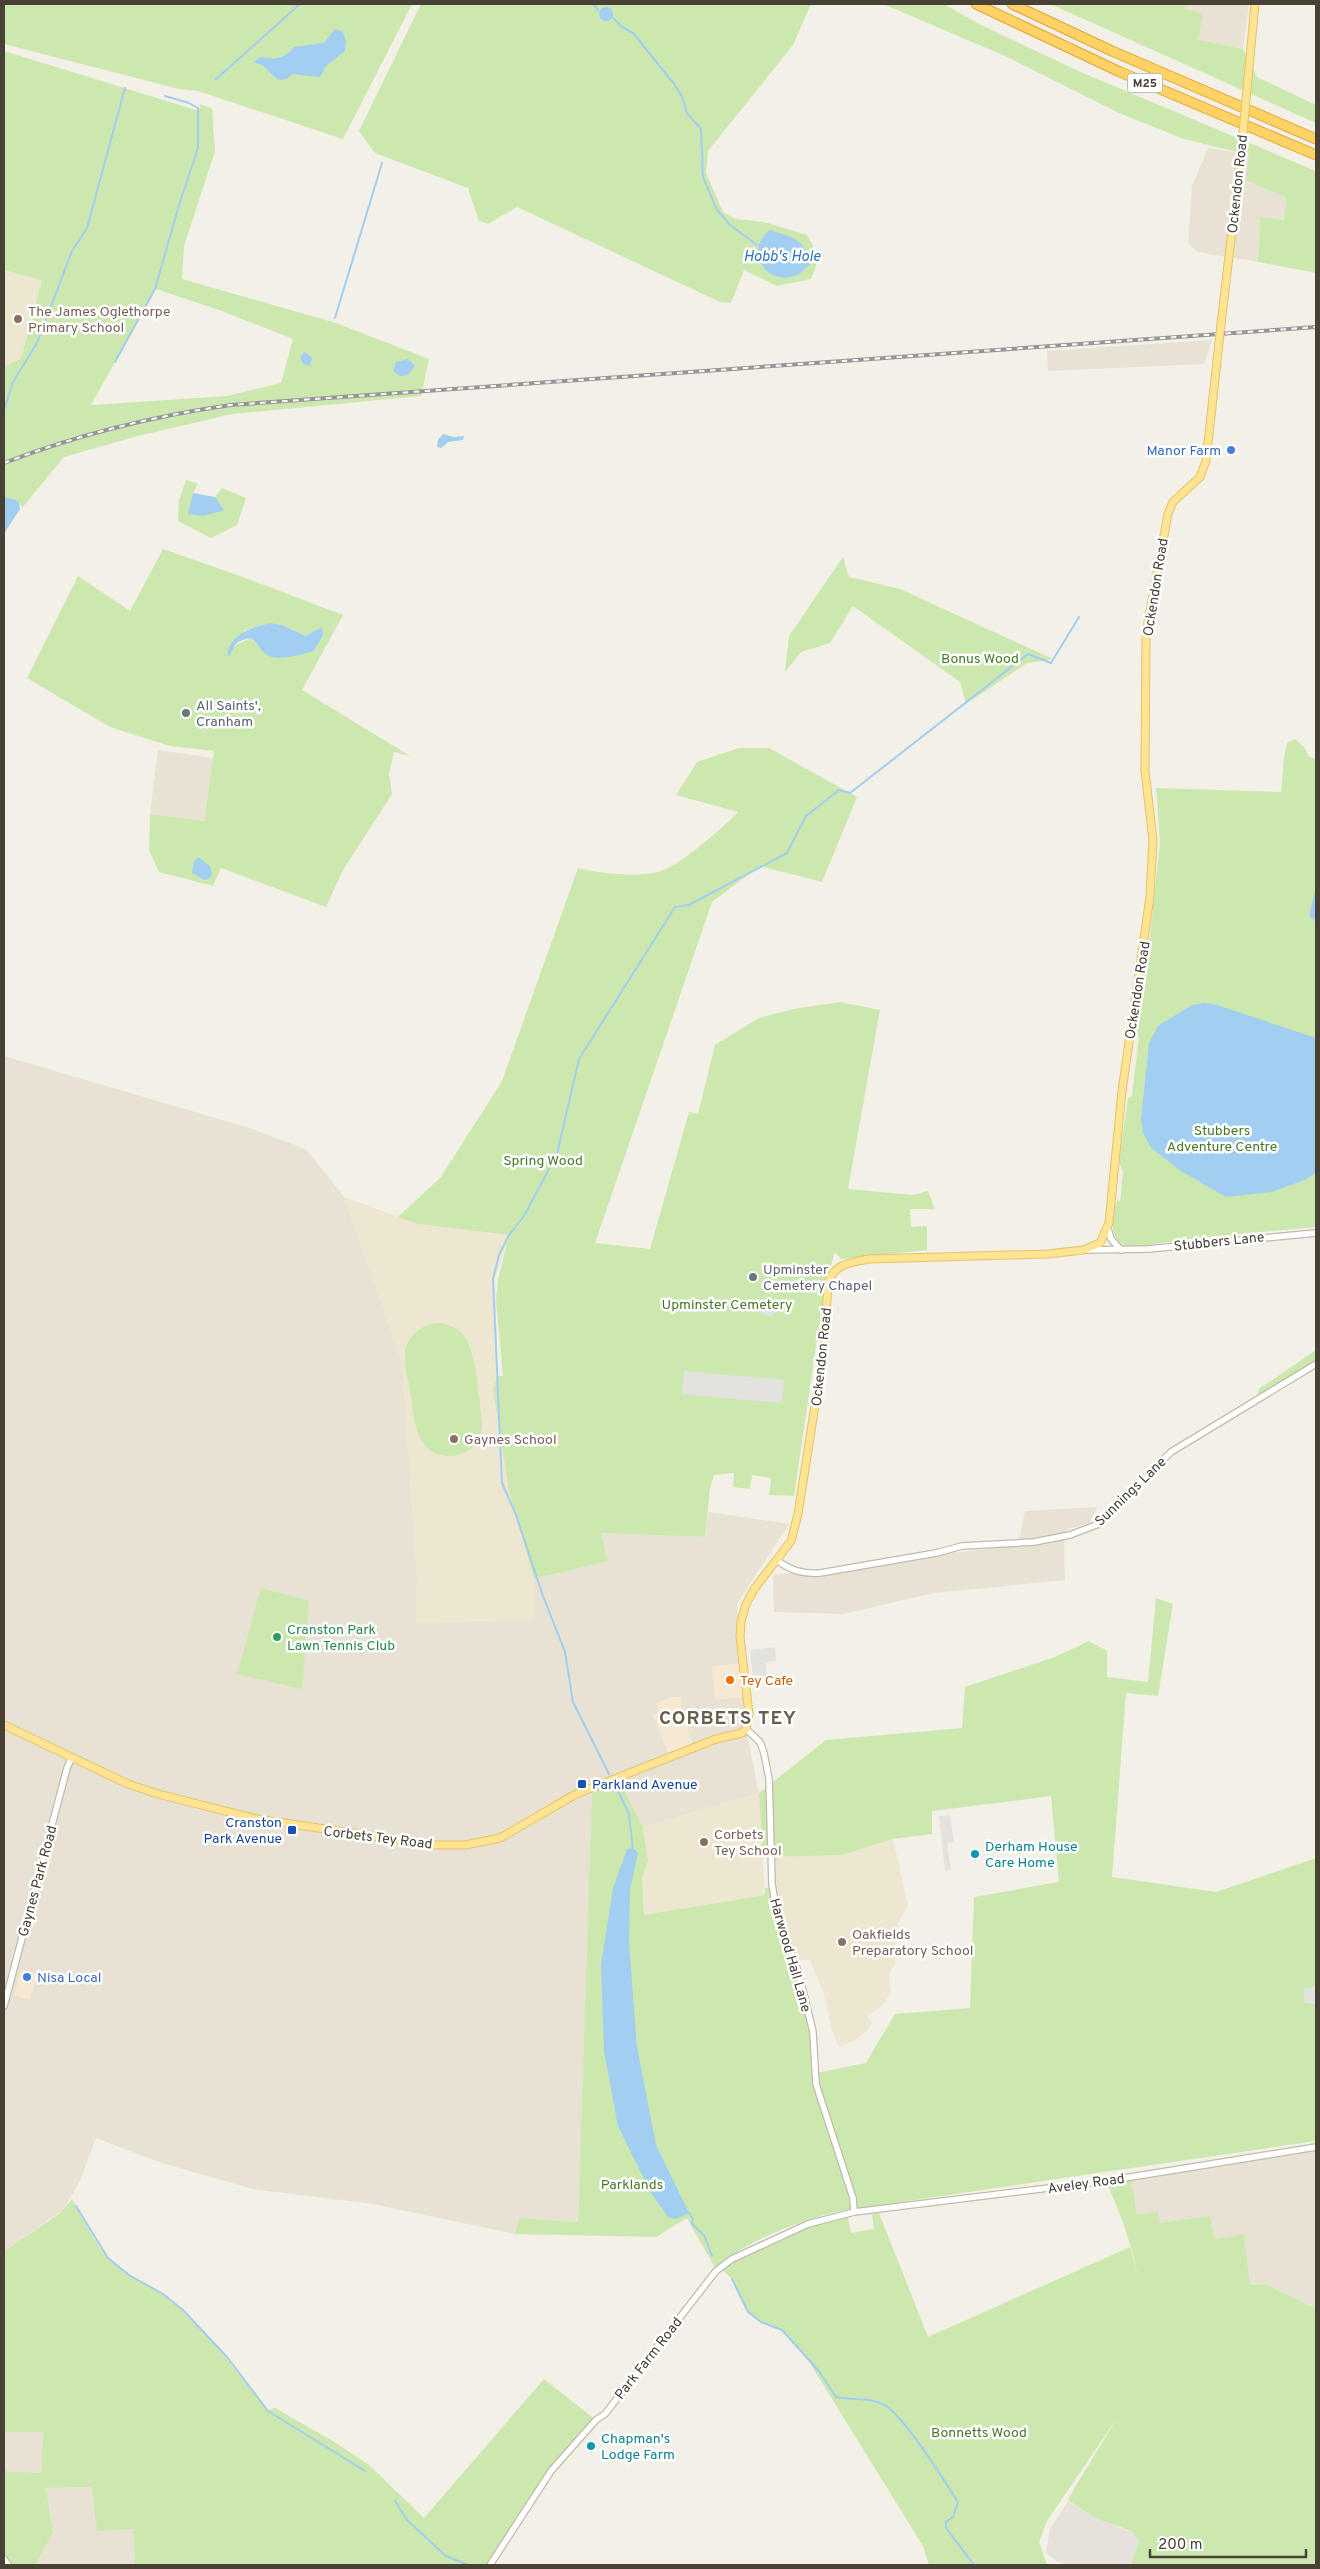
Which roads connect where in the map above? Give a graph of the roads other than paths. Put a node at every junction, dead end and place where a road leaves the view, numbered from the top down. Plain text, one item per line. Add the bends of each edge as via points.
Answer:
1 (976, 4) edge
2 (1012, 4) edge
3 (1255, 4) edge
4 (1316, 139) edge
5 (1316, 155) edge
6 (1108, 1229) junction
7 (1316, 1233) edge
8 (1084, 1250) junction
9 (1121, 1250) junction
10 (1316, 1364) edge
11 (778, 1561) junction
12 (4, 1724) edge
13 (746, 1729) junction
14 (72, 1757) junction
15 (4, 2006) edge
16 (1316, 2147) edge
17 (854, 2212) junction
18 (4, 2559) edge
19 (8, 2565) edge
20 (490, 2565) edge

1 - 5 highway, M25 via 1104,65
2 - 4 highway, M25 via 1120,55
3 - 6 main road, Ockendon Road, bridge via 1206,460 1200,477 1173,502 1168,514 1146,634 1145,771 1153,840 1150,897 1122,1091
6 - 8 main road, Ockendon Road via 1100,1243
6 - 9 street
7 - 9 street, Stubbers Lane
8 - 9 street, Stubbers Lane
8 - 11 main road, Ockendon Road via 869,1259 842,1264 836,1269 828,1284 824,1348 798,1514 791,1541
10 - 11 street, Sunnings Lane via 1171,1452 1099,1524 1089,1529 1034,1542 952,1547 936,1553 820,1574 790,1570
11 - 13 main road, Ockendon Road via 755,1588 741,1622 749,1714
12 - 14 main road, Corbets Tey Road
13 - 14 main road, Corbets Tey Road via 576,1794 500,1838 466,1845 434,1845 257,1819 151,1792
13 - 17 street, Harwood Hall Lane via 760,1742 764,1753 769,1779 772,1884 777,1915 799,1974 813,2032 816,2084 853,2198
14 - 15 street, Gaynes Park Road
16 - 17 street, Aveley Road via 1106,2180
17 - 20 street, Park Farm Road via 808,2224 775,2238 732,2259 716,2271 604,2414 552,2471
18 - 19 street

